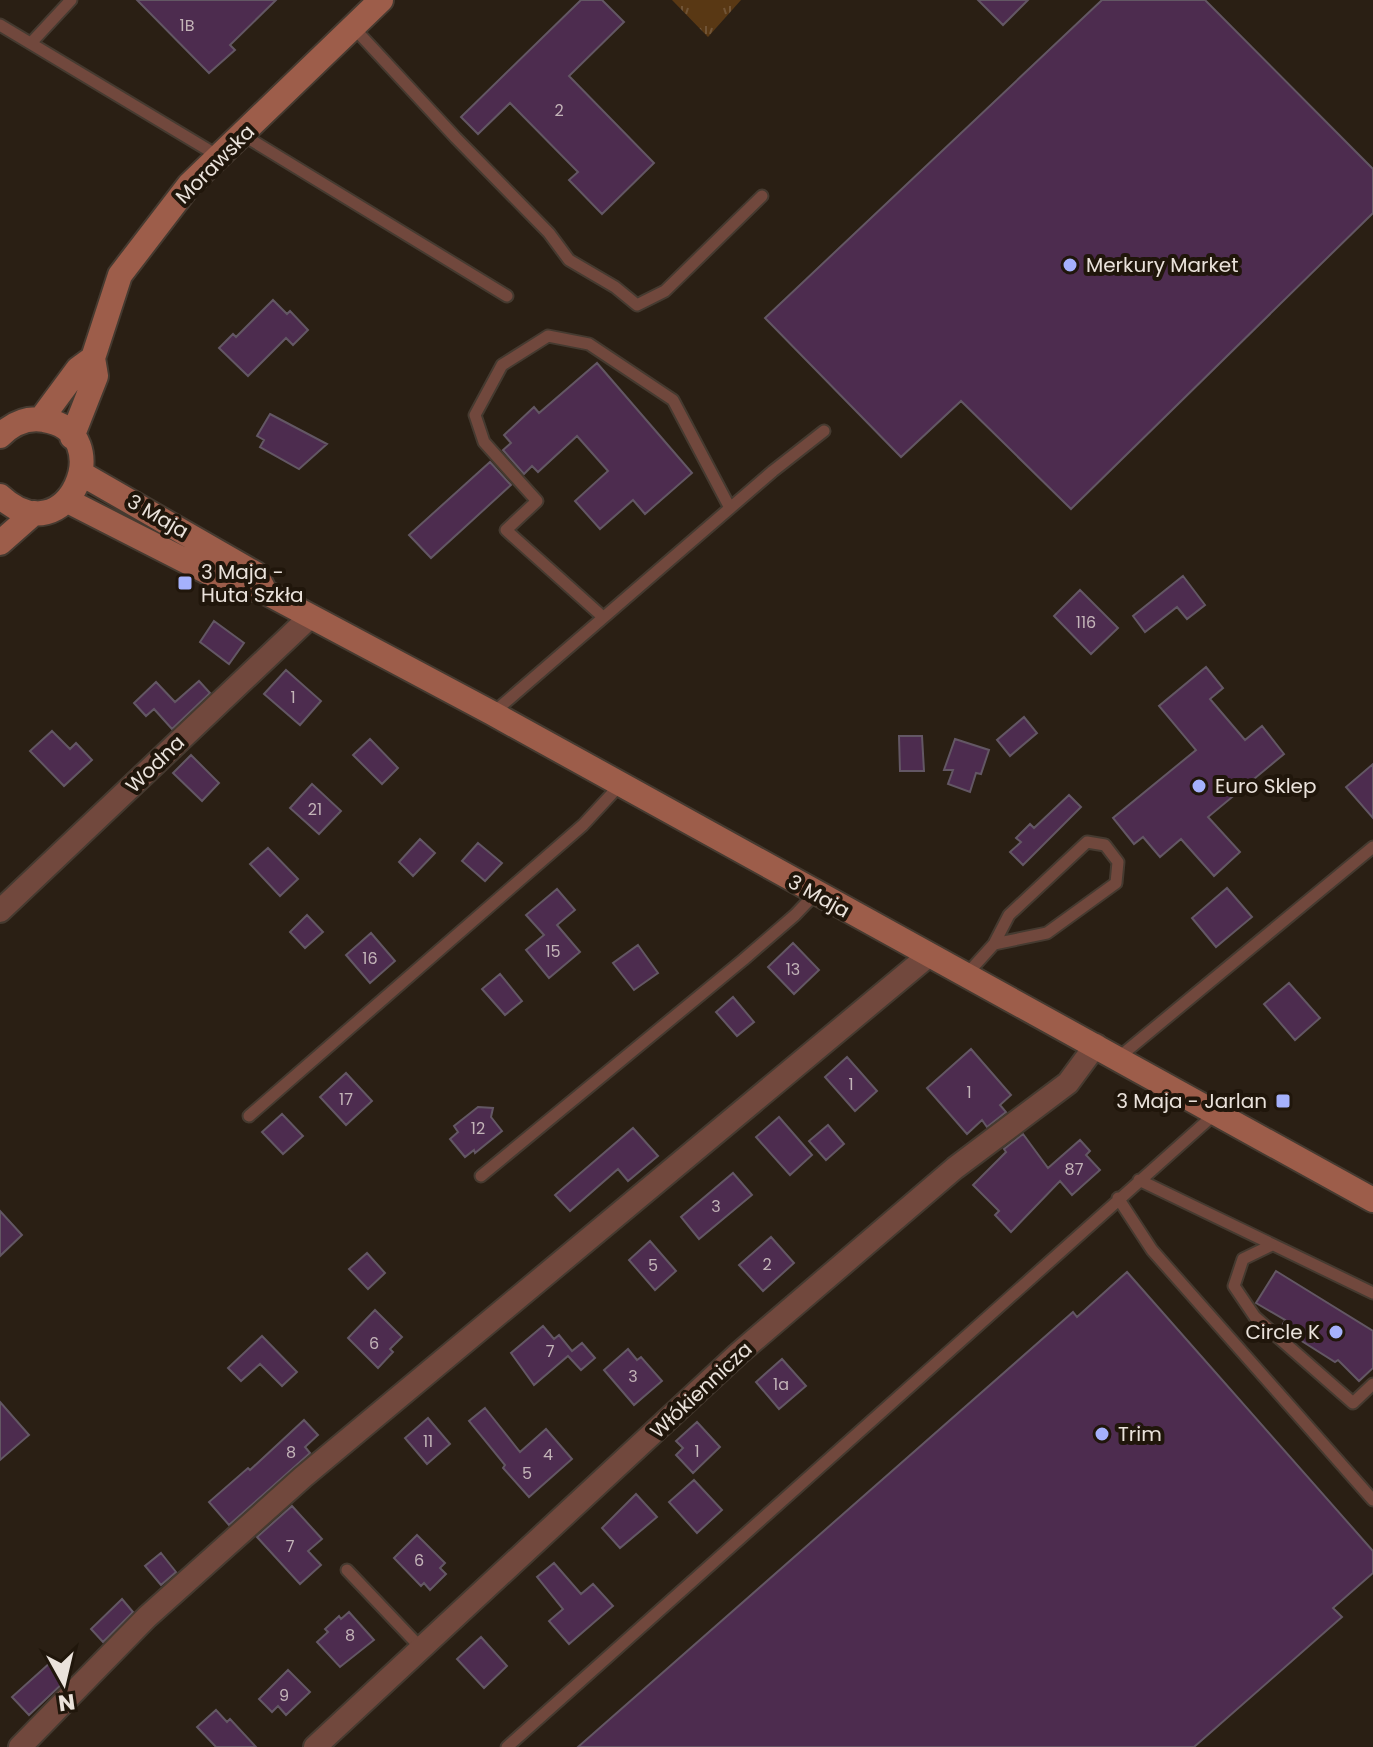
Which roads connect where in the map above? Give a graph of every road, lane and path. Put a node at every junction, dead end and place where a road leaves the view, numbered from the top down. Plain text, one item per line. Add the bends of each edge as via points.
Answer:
1 (71, 0) edge
2 (381, 0) edge
3 (0, 25) edge
4 (354, 28) junction
5 (31, 43) junction
6 (243, 135) junction
7 (220, 158) junction
8 (762, 196) dead end
9 (507, 296) dead end
10 (93, 358) junction
11 (41, 419) junction
12 (4, 426) edge
13 (824, 431) dead end
14 (72, 437) junction
15 (82, 474) junction
16 (0, 496) edge
17 (68, 501) junction
18 (730, 508) junction
19 (34, 513) junction
20 (0, 543) edge
21 (265, 592) junction
22 (311, 616) junction
23 (603, 617) junction
24 (492, 713) junction
25 (620, 785) junction
26 (1373, 847) edge
27 (815, 894) junction
28 (0, 911) edge
29 (994, 944) junction
30 (928, 956) junction
31 (966, 976) junction
32 (1096, 1045) junction
33 (1118, 1058) junction
34 (1217, 1111) junction
35 (249, 1116) dead end
36 (481, 1176) dead end
37 (1139, 1180) junction
38 (1118, 1198) junction
39 (1373, 1200) edge
40 (1272, 1245) junction
41 (1373, 1293) edge
42 (1373, 1384) edge
43 (1373, 1500) edge
44 (347, 1570) dead end
45 (421, 1648) junction
46 (20, 1747) edge
47 (315, 1747) edge
48 (507, 1747) edge

1 - 5 lane
2 - 4 street, Morawska
3 - 5 lane
4 - 6 street, Morawska
4 - 8 lane via 569,260 637,305 665,291
5 - 7 lane
6 - 7 street, Morawska
6 - 9 lane
7 - 10 street, Morawska via 189,185 120,275
10 - 11 street, Morawska via 78,369
10 - 14 street, Morawska via 96,376
11 - 12 street
11 - 14 street
13 - 18 lane
14 - 15 street
15 - 17 street
15 - 21 street, 3 Maja via 256,574
16 - 19 street
17 - 19 street
17 - 21 street, 3 Maja via 223,580
18 - 23 lane
18 - 23 lane via 673,400 589,344 548,336 502,365 475,415 484,442 537,501 506,530
19 - 20 street
21 - 22 street, 3 Maja
22 - 24 street, 3 Maja
22 - 28 street, Wodna
23 - 24 lane
24 - 25 street, 3 Maja
25 - 27 street, 3 Maja
25 - 35 lane via 583,825
26 - 33 lane
27 - 30 street, 3 Maja
27 - 36 lane
29 - 29 lane via 1047,933 1116,883 1118,862 1105,845 1087,842 1009,915
29 - 31 lane
30 - 31 street, 3 Maja
30 - 46 street via 303,1477 147,1617
31 - 32 street, 3 Maja
32 - 33 street, 3 Maja
32 - 45 street, Włókiennicza via 1068,1083 955,1168 738,1354
33 - 34 street, 3 Maja
34 - 37 lane
34 - 39 street, 3 Maja
37 - 38 lane
37 - 40 lane
38 - 43 lane via 1152,1250
38 - 48 lane
40 - 41 lane
40 - 42 lane via 1243,1259 1234,1286 1255,1317 1353,1403
44 - 45 lane
45 - 47 street, Włókiennicza

